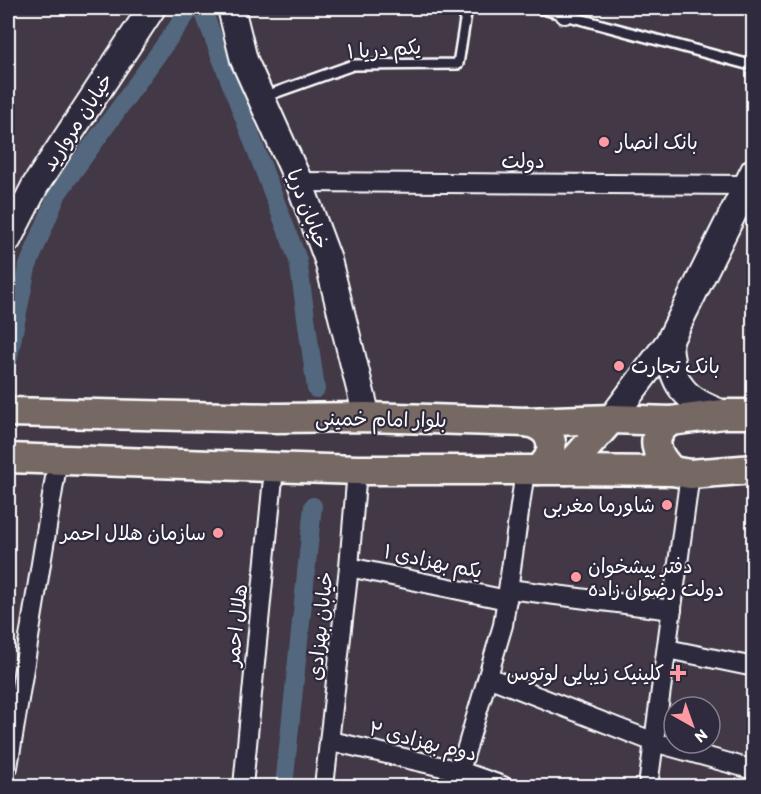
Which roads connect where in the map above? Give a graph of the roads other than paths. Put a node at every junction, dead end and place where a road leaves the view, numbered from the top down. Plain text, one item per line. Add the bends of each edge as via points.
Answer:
1 (152, 8) edge
2 (231, 8) edge
3 (467, 8) edge
4 (539, 8) edge
5 (565, 11) edge
6 (753, 66) edge
7 (261, 97) junction
8 (750, 178) edge
9 (299, 182) junction
10 (8, 239) edge
11 (669, 342) junction
12 (8, 412) edge
13 (724, 414) junction
14 (753, 414) edge
15 (367, 417) junction
16 (611, 419) junction
17 (671, 421) junction
18 (526, 422) junction
19 (8, 458) edge
20 (58, 459) junction
21 (274, 468) junction
22 (753, 469) edge
23 (357, 470) junction
24 (543, 470) junction
25 (681, 473) junction
26 (349, 567) junction
27 (508, 595) junction
28 (672, 610) junction
29 (667, 649) junction
30 (753, 667) edge
31 (488, 677) junction
32 (331, 741) junction
33 (654, 742) junction
34 (8, 767) edge
35 (753, 770) edge
36 (460, 771) junction
37 (243, 786) edge
38 (324, 786) edge
39 (503, 786) edge
40 (648, 786) edge

1 - 10 street, خیابان مروارید via 35,186
2 - 7 street, خیابان دریا via 244,60
3 - 7 lane, یکم دریا ۱ via 458,64 353,65
4 - 5 lane
5 - 6 lane
7 - 9 street, خیابان دریا
8 - 9 street, دولت
8 - 11 street
9 - 15 street, خیابان دریا via 328,260
11 - 13 street via 670,364 681,389 699,405
11 - 16 street
12 - 15 main road, بلوار امام خمینی
13 - 14 main road, بلوار امام خمینی
13 - 17 main road, بلوار امام خمینی
15 - 18 main road, بلوار امام خمینی
16 - 17 main road, بلوار امام خمینی
16 - 18 main road, بلوار امام خمینی
16 - 24 main road
17 - 25 main road via 658,436 656,449 662,461
18 - 24 main road via 544,429 549,436 552,446
19 - 20 main road
20 - 21 main road
20 - 34 street
21 - 23 main road
21 - 37 street, هلال احمر
22 - 25 main road
23 - 24 main road
23 - 26 street, خیابان بهزادی
24 - 25 main road
24 - 27 street
25 - 28 street
26 - 27 street, یکم بهزادی ۱
26 - 32 street, خیابان بهزادی
27 - 28 street, یکم بهزادی ۱
27 - 31 street
28 - 29 street
29 - 30 street
29 - 33 street
31 - 33 street
31 - 36 street
32 - 36 street, دوم بهزادی ۲
32 - 38 street, خیابان بهزادی
33 - 35 street
33 - 40 street
36 - 39 street, دوم بهزادی ۲

